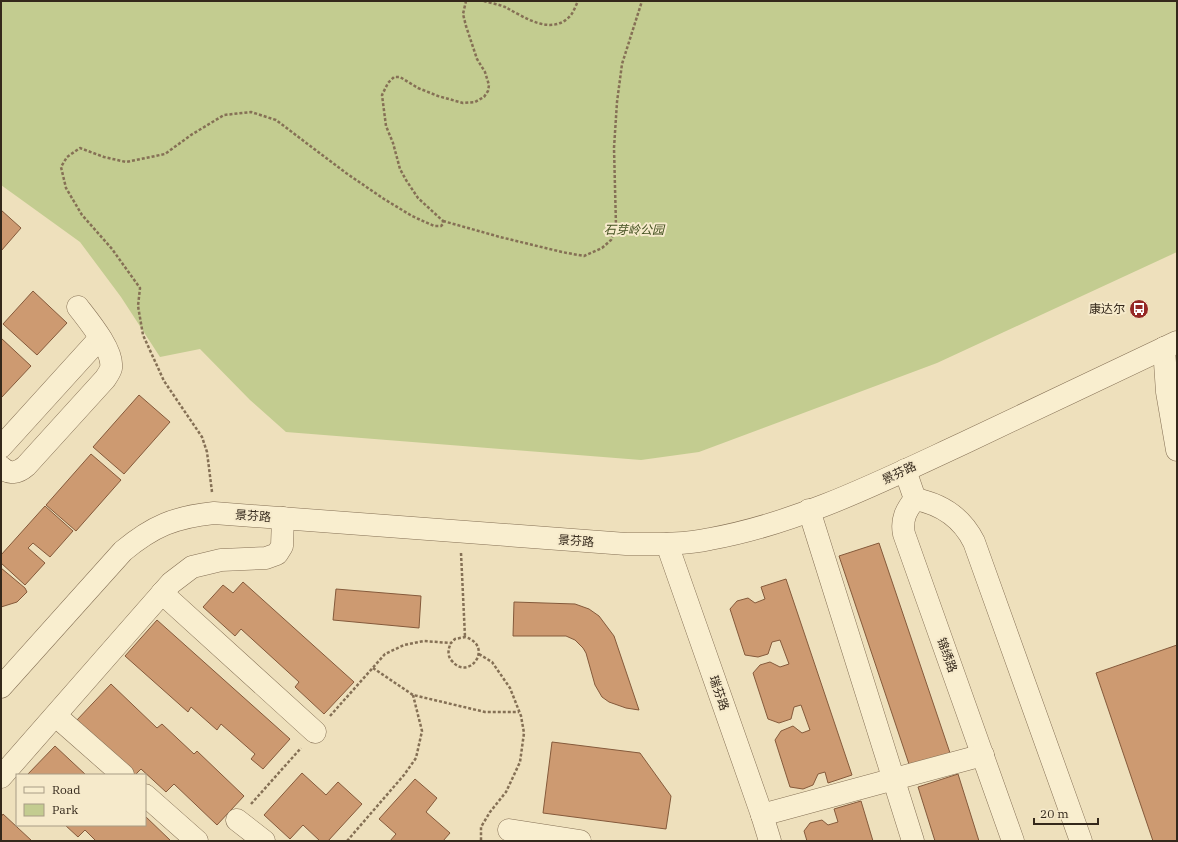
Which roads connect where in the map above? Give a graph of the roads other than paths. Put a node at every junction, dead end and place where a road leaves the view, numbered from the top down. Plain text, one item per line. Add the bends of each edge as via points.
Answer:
1 (78, 307) dead end
2 (100, 338) junction
3 (1170, 345) edge
4 (1, 447) edge
5 (1177, 450) edge
6 (1, 467) edge
7 (905, 470) junction
8 (915, 499) junction
9 (809, 510) junction
10 (283, 518) junction
11 (667, 544) junction
12 (162, 593) junction
13 (2, 686) edge
14 (56, 716) junction
15 (315, 732) dead end
16 (983, 755) junction
17 (121, 774) edge
18 (1, 777) edge
19 (894, 780) junction
20 (146, 796) edge
21 (762, 815) junction
22 (237, 820) dead end
23 (509, 830) dead end
24 (197, 841) edge
25 (264, 841) edge
26 (580, 841) edge
27 (770, 841) edge
28 (913, 841) edge
29 (1013, 841) edge
30 (1081, 841) edge

1 - 2 street
2 - 4 street
2 - 6 street via 111,359 111,368 105,379 21,471 13,472
3 - 5 street via 1167,392
3 - 7 street, 景芬路
7 - 8 street
7 - 9 street, 景芬路 via 872,486
8 - 16 street, 锦绣路 via 906,512 904,534
8 - 30 street via 948,511 962,523 974,542
9 - 11 street, 景芬路 via 749,531 709,540
9 - 19 street
10 - 11 street, 景芬路 via 598,542
10 - 12 street via 282,546 277,554 266,558 221,560 192,567
10 - 13 street, 景芬路 via 214,513 192,515 152,529 122,551
11 - 21 street, 瑞芬路
12 - 14 street
12 - 15 street
14 - 17 street
14 - 18 street
16 - 19 street
16 - 29 street, 锦绣路
19 - 21 street
19 - 28 street
20 - 24 street
21 - 27 street, 瑞芬路
22 - 25 street
23 - 26 street

